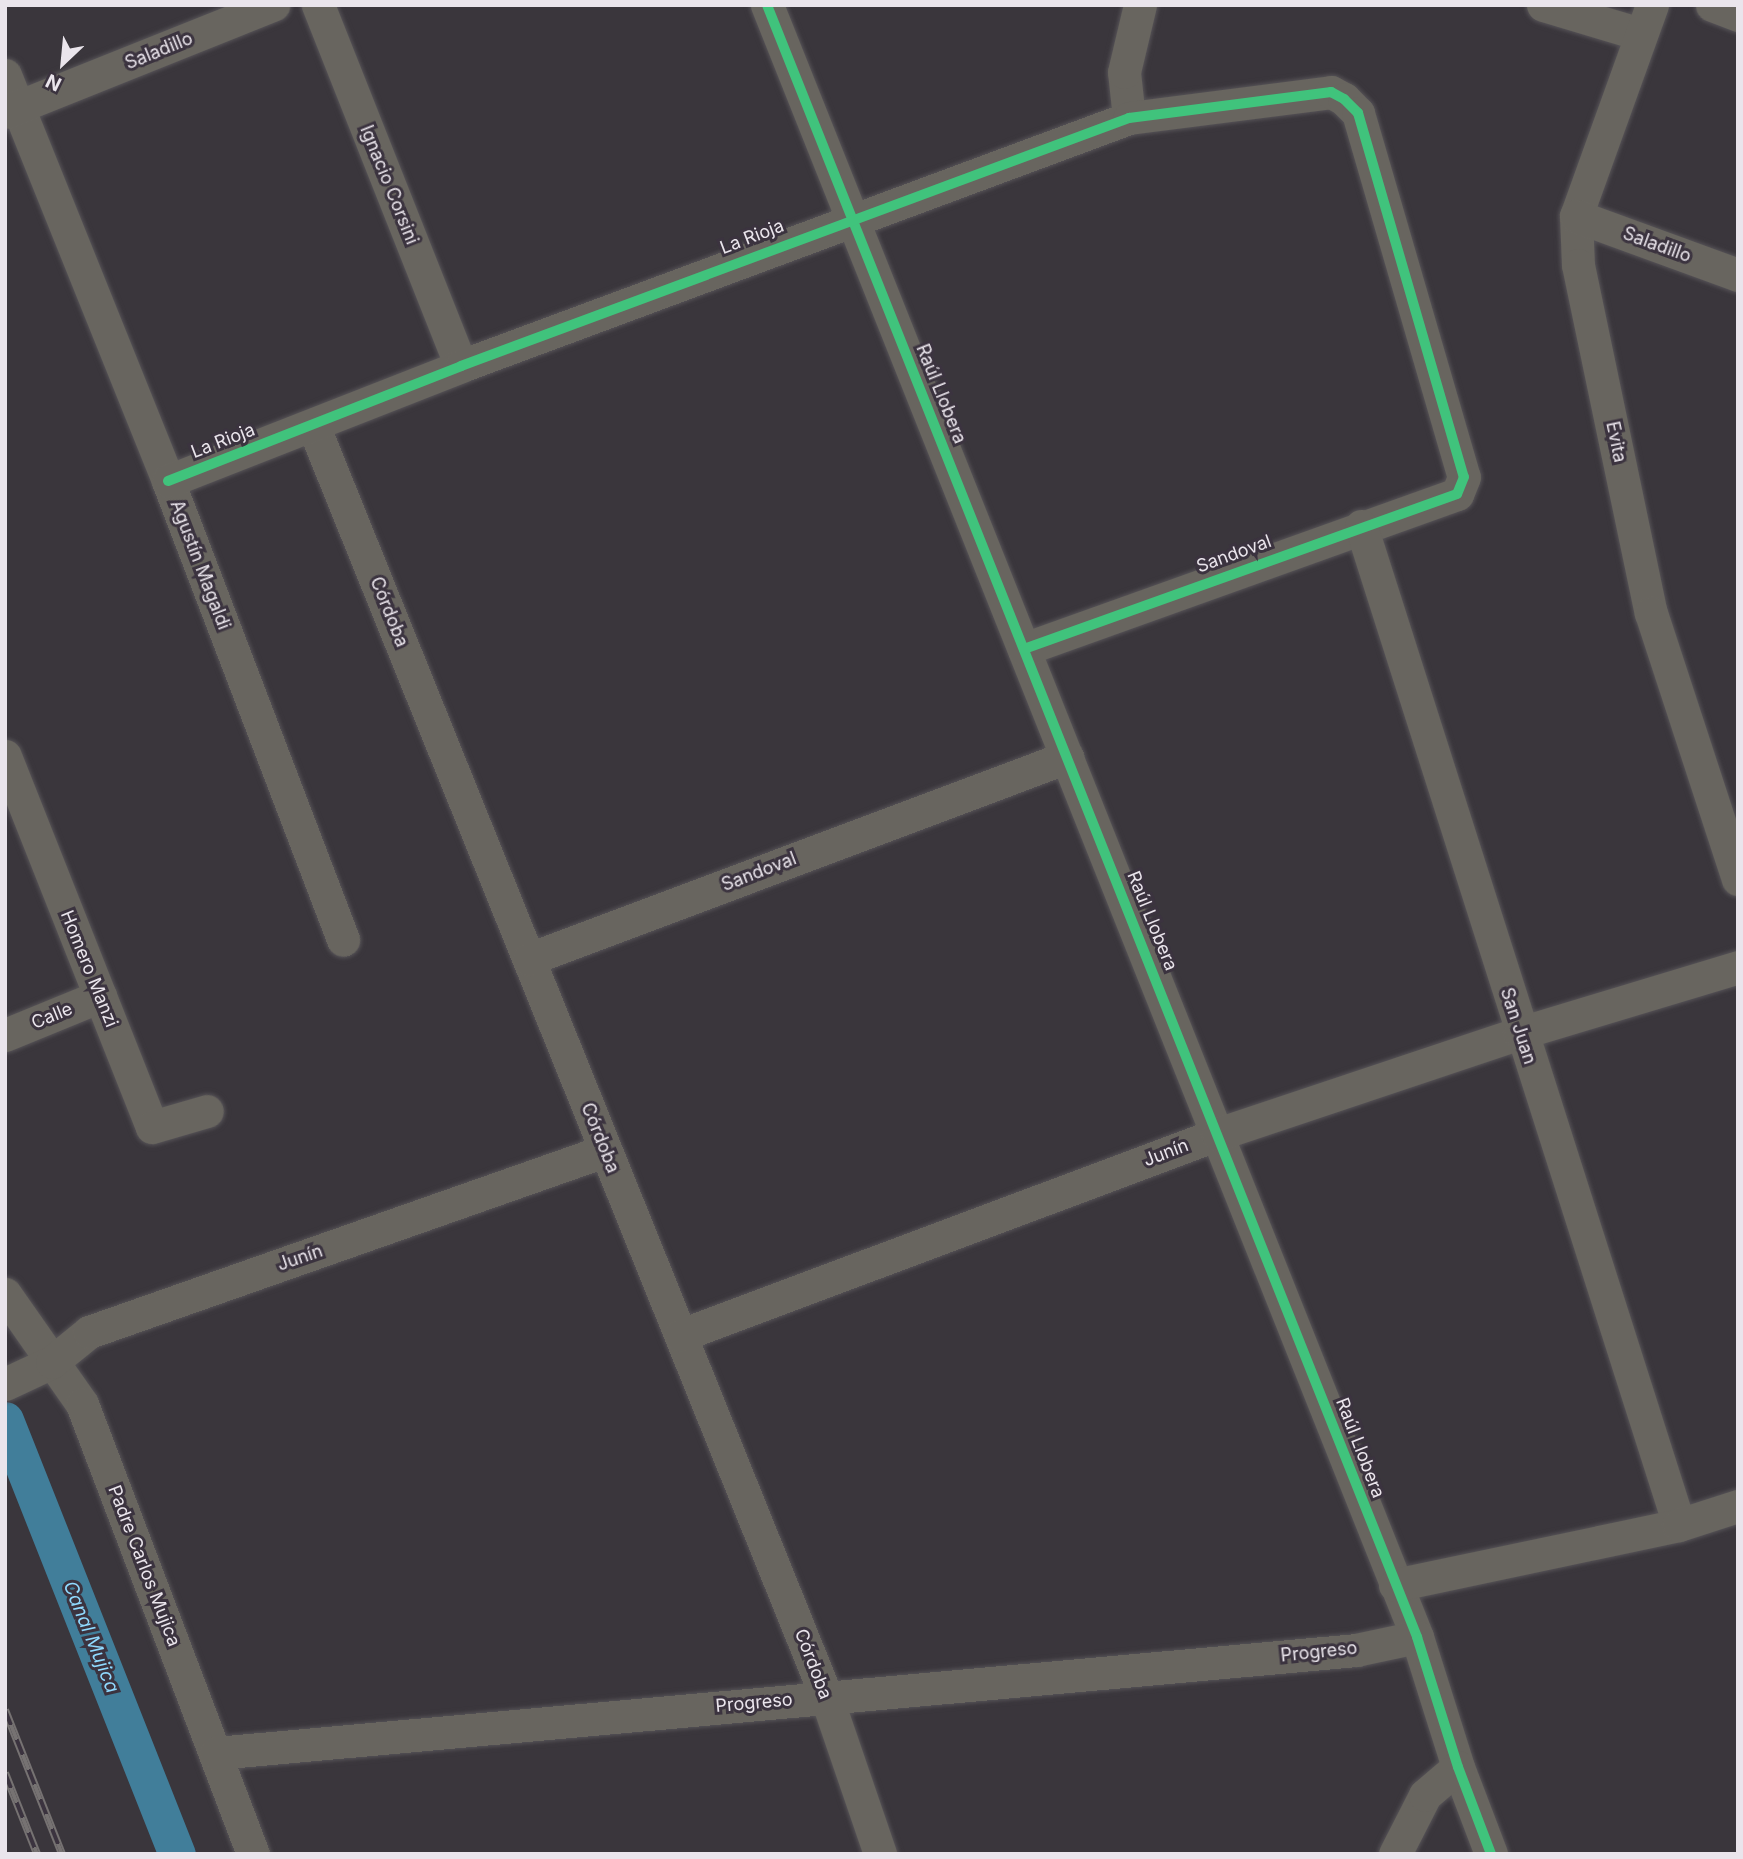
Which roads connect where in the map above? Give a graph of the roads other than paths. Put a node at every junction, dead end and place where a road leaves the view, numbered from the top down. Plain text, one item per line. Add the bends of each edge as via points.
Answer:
1 (274, 5) edge
2 (318, 5) edge
3 (767, 5) edge
4 (1140, 5) edge
5 (1544, 5) edge
6 (1712, 5) edge
7 (1738, 15) edge
8 (1646, 20) edge
9 (5, 75) edge
10 (12, 109) edge
11 (1129, 118) junction
12 (1576, 216) junction
13 (852, 218) junction
14 (1738, 275) edge
15 (461, 366) junction
16 (313, 425) junction
17 (168, 481) junction
18 (1457, 494) joint
19 (1361, 526) junction
20 (1024, 649) junction
21 (5, 756) edge
22 (1067, 757) junction
23 (1738, 879) edge
24 (343, 940) dead end
25 (529, 959) junction
26 (1738, 967) edge
27 (100, 996) junction
28 (1520, 1033) junction
29 (5, 1035) edge
30 (207, 1111) dead end
31 (1218, 1133) junction
32 (604, 1151) junction
33 (5, 1294) edge
34 (681, 1335) junction
35 (52, 1362) junction
36 (5, 1384) edge
37 (1738, 1506) edge
38 (1679, 1525) junction
39 (1395, 1585) junction
40 (1417, 1637) junction
41 (826, 1696) junction
42 (216, 1754) junction
43 (1458, 1768) junction
44 (253, 1854) edge
45 (880, 1854) edge
46 (1395, 1854) edge
47 (1492, 1854) edge

1 - 10 street, Saladillo
2 - 15 street, Ignacio Corsini
3 - 13 street, Raúl Llobera
4 - 11 street via 1125,72
5 - 8 street
6 - 7 street
8 - 12 street, Evita
9 - 10 street, Agustín Magaldi
10 - 17 street, Agustín Magaldi
11 - 13 street, La Rioja
11 - 18 street, La Rioja via 1331,92 1358,113 1464,477
12 - 14 street, Saladillo
12 - 23 street, Evita via 1578,265 1651,613
13 - 15 street, La Rioja
13 - 20 street, Raúl Llobera
15 - 16 street, La Rioja
16 - 17 street, La Rioja
16 - 25 street, Córdoba
17 - 24 street, Agustín Magaldi
18 - 19 street, Sandoval
19 - 20 street, Sandoval
19 - 28 street, San Juan
20 - 22 street, Raúl Llobera
21 - 27 street, Homero Manzi
22 - 25 street, Sandoval
22 - 31 street, Raúl Llobera
25 - 32 street, Córdoba
26 - 28 street, Junín
27 - 29 street, Calle
27 - 30 street, Homero Manzi via 152,1127
28 - 31 street, Junín
28 - 38 street, San Juan
31 - 34 street, Junín
31 - 39 street, Raúl Llobera
32 - 34 street, Córdoba
32 - 35 street, Junín via 89,1332
33 - 35 street, Padre Carlos Mujica
34 - 41 street, Córdoba
35 - 36 street, Junín
35 - 42 street, Padre Carlos Mujica via 82,1404
37 - 38 street
38 - 39 street
39 - 40 street, Raúl Llobera
40 - 41 street, Progreso via 1356,1650
40 - 43 street, Raúl Llobera
41 - 42 street, Progreso
41 - 45 street, Córdoba
42 - 44 street, Padre Carlos Mujica
43 - 46 street via 1425,1795
43 - 47 street, Raúl Llobera

